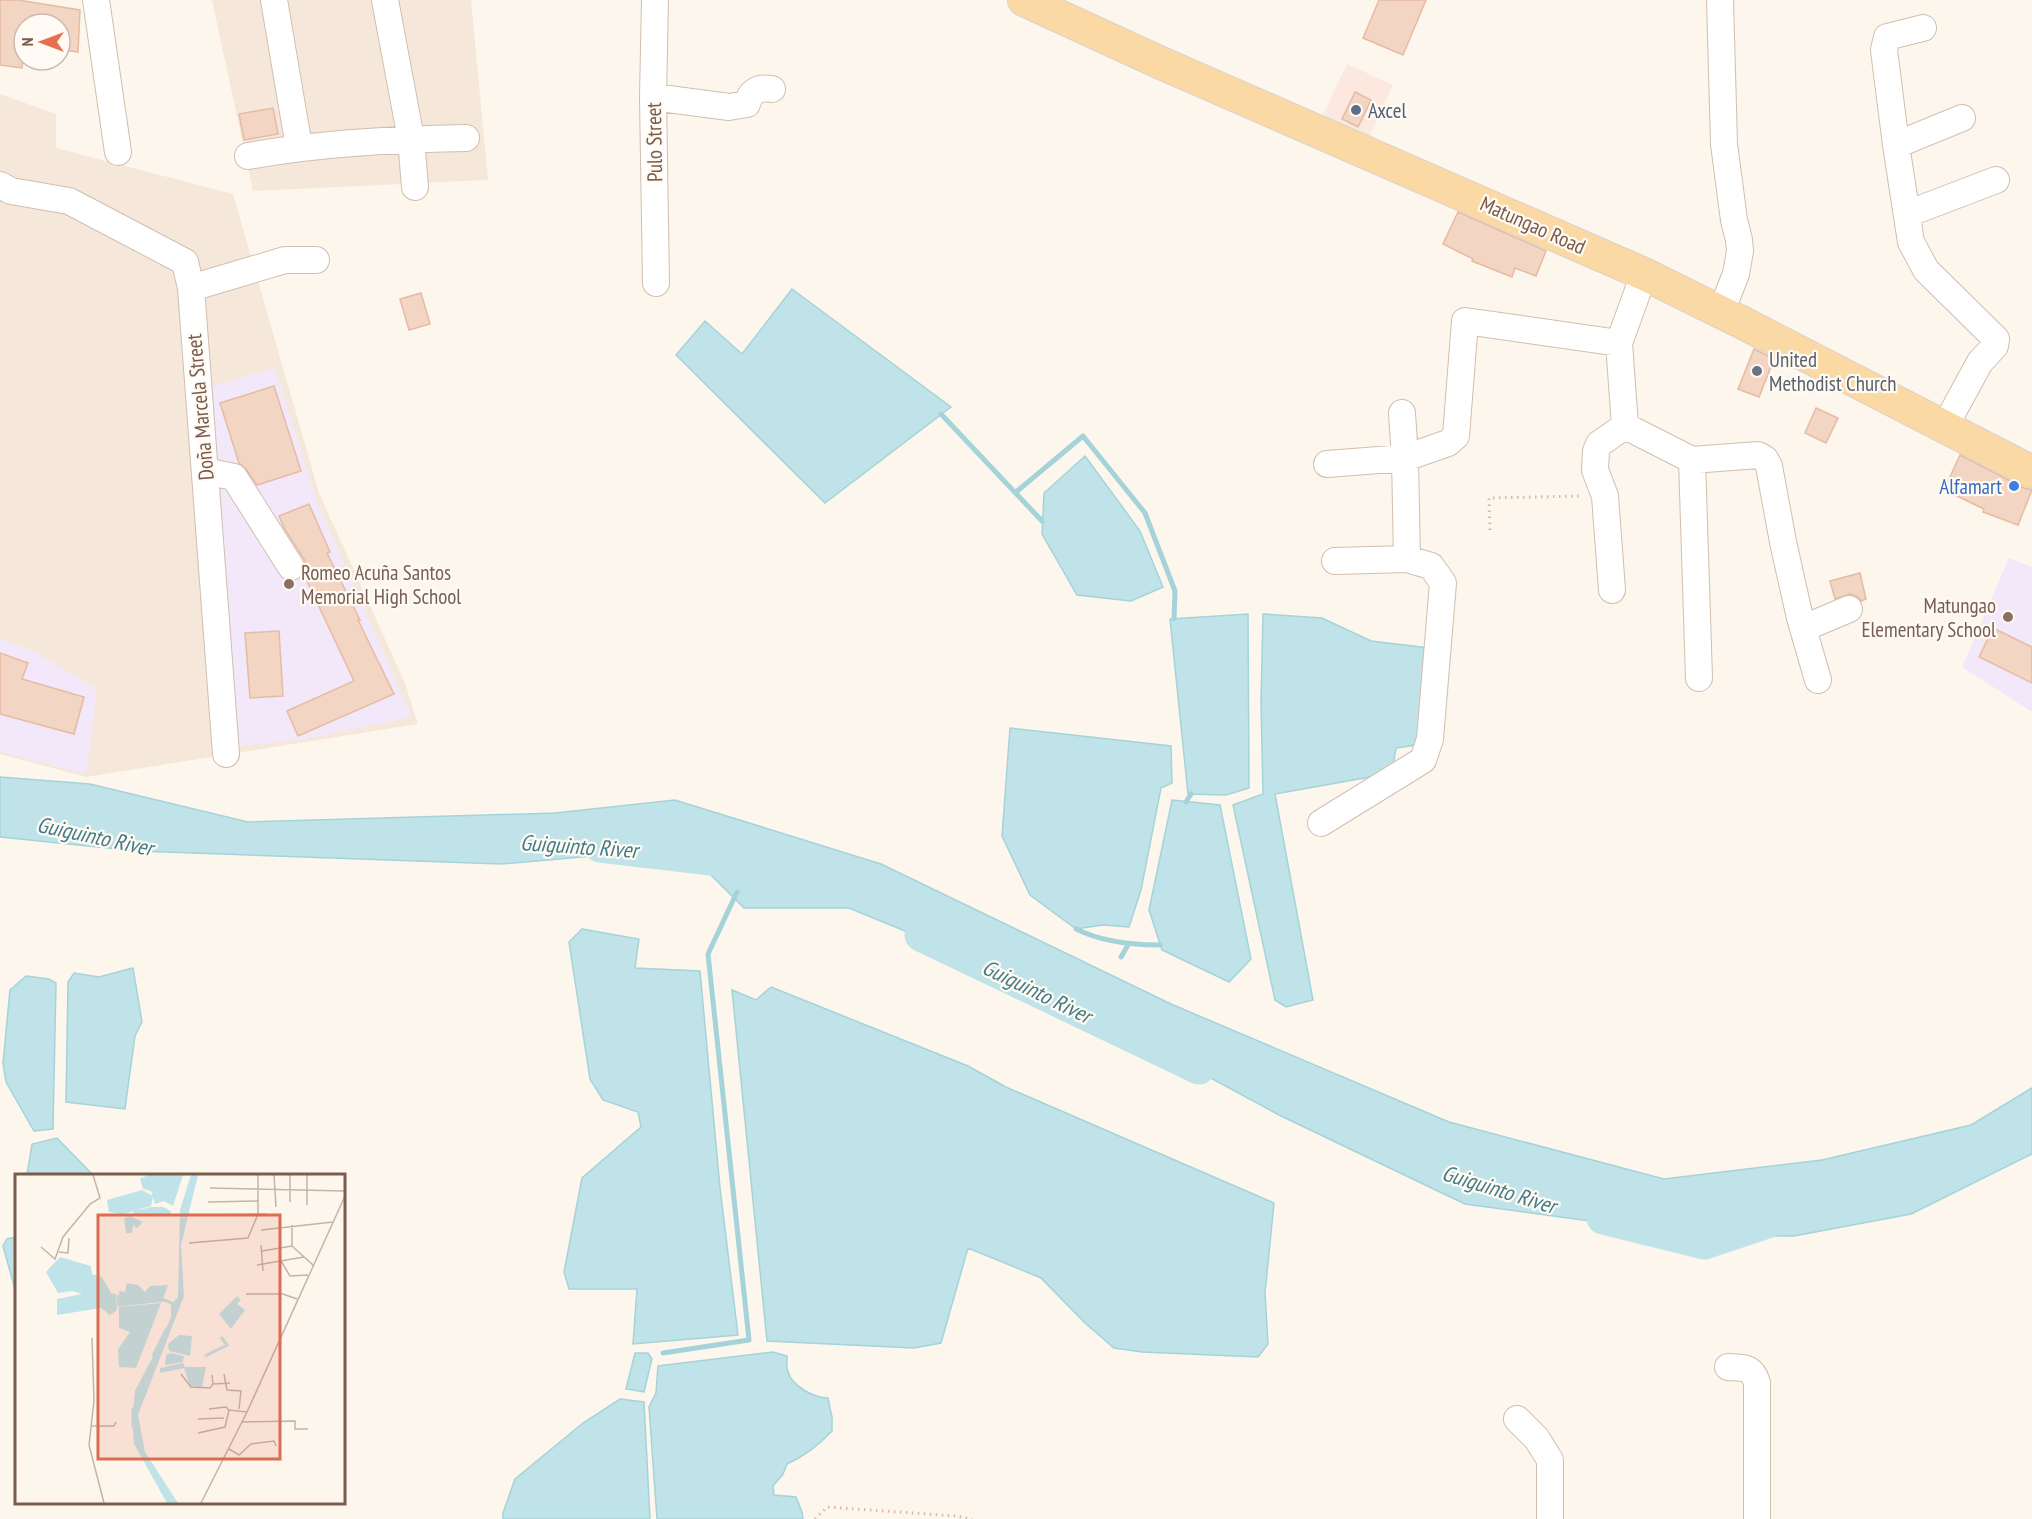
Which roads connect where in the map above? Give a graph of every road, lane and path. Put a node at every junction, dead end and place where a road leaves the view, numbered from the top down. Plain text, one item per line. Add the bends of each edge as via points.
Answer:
1 (96, 0) edge
2 (274, 0) edge
3 (386, 0) edge
4 (655, 0) edge
5 (1024, 0) edge
6 (1720, 0) edge
7 (1923, 28) dead end
8 (772, 88) dead end
9 (654, 97) junction
10 (1962, 118) dead end
11 (466, 138) dead end
12 (411, 139) junction
13 (1896, 145) junction
14 (299, 147) junction
15 (118, 152) dead end
16 (248, 156) dead end
17 (1996, 180) dead end
18 (0, 185) edge
19 (415, 187) dead end
20 (1907, 214) junction
21 (316, 260) dead end
22 (1644, 274) junction
23 (656, 283) dead end
24 (191, 288) junction
25 (1721, 312) junction
26 (1619, 343) junction
27 (1402, 413) dead end
28 (1625, 426) junction
29 (1944, 428) junction
30 (1405, 458) junction
31 (1692, 460) junction
32 (1327, 464) dead end
33 (2032, 472) edge
34 (206, 474) junction
35 (1605, 496) junction
36 (1490, 530) dead end
37 (1407, 559) junction
38 (1335, 561) dead end
39 (291, 567) dead end
40 (1612, 590) dead end
41 (1849, 609) dead end
42 (1804, 628) junction
43 (1699, 678) dead end
44 (1818, 680) dead end
45 (226, 754) dead end
46 (1321, 823) dead end
47 (1728, 1367) dead end
48 (1517, 1419) dead end
49 (815, 1519) edge
50 (972, 1519) edge
51 (1550, 1519) edge
52 (1757, 1519) edge

1 - 15 street
2 - 14 street
3 - 12 street
4 - 9 street, Pulo Street
5 - 22 main road, Matungao Road
6 - 25 street via 1724,144 1740,251 1736,274
7 - 13 street via 1887,37 1884,50
8 - 9 street via 755,90 747,104 729,107
9 - 23 street, Pulo Street
10 - 13 street
11 - 12 street
12 - 14 street
12 - 19 street
13 - 20 street
14 - 16 street
17 - 20 street
18 - 24 street, Doña Marcela Street via 11,191 69,201 185,262
20 - 29 street via 1911,242 1926,270 1996,339
21 - 24 street via 285,260
22 - 25 main road, Matungao Road
22 - 26 street
24 - 34 street, Doña Marcela Street
25 - 29 main road, Matungao Road
26 - 28 street
26 - 30 street via 1465,321 1456,436 1448,443
27 - 30 street
28 - 31 street
28 - 35 street via 1599,444 1596,452 1595,470
29 - 33 main road, Matungao Road
30 - 32 street
30 - 37 street
31 - 42 street via 1758,455 1765,459
31 - 43 street
34 - 39 street via 234,477
34 - 45 street, Doña Marcela Street
35 - 36 path via 1489,498
35 - 40 street
37 - 38 street
37 - 46 street via 1431,567 1443,583 1430,739 1423,760
41 - 42 street
42 - 44 street
47 - 52 street via 1747,1369 1757,1383
48 - 51 street via 1537,1438 1550,1460
49 - 50 path via 827,1507

